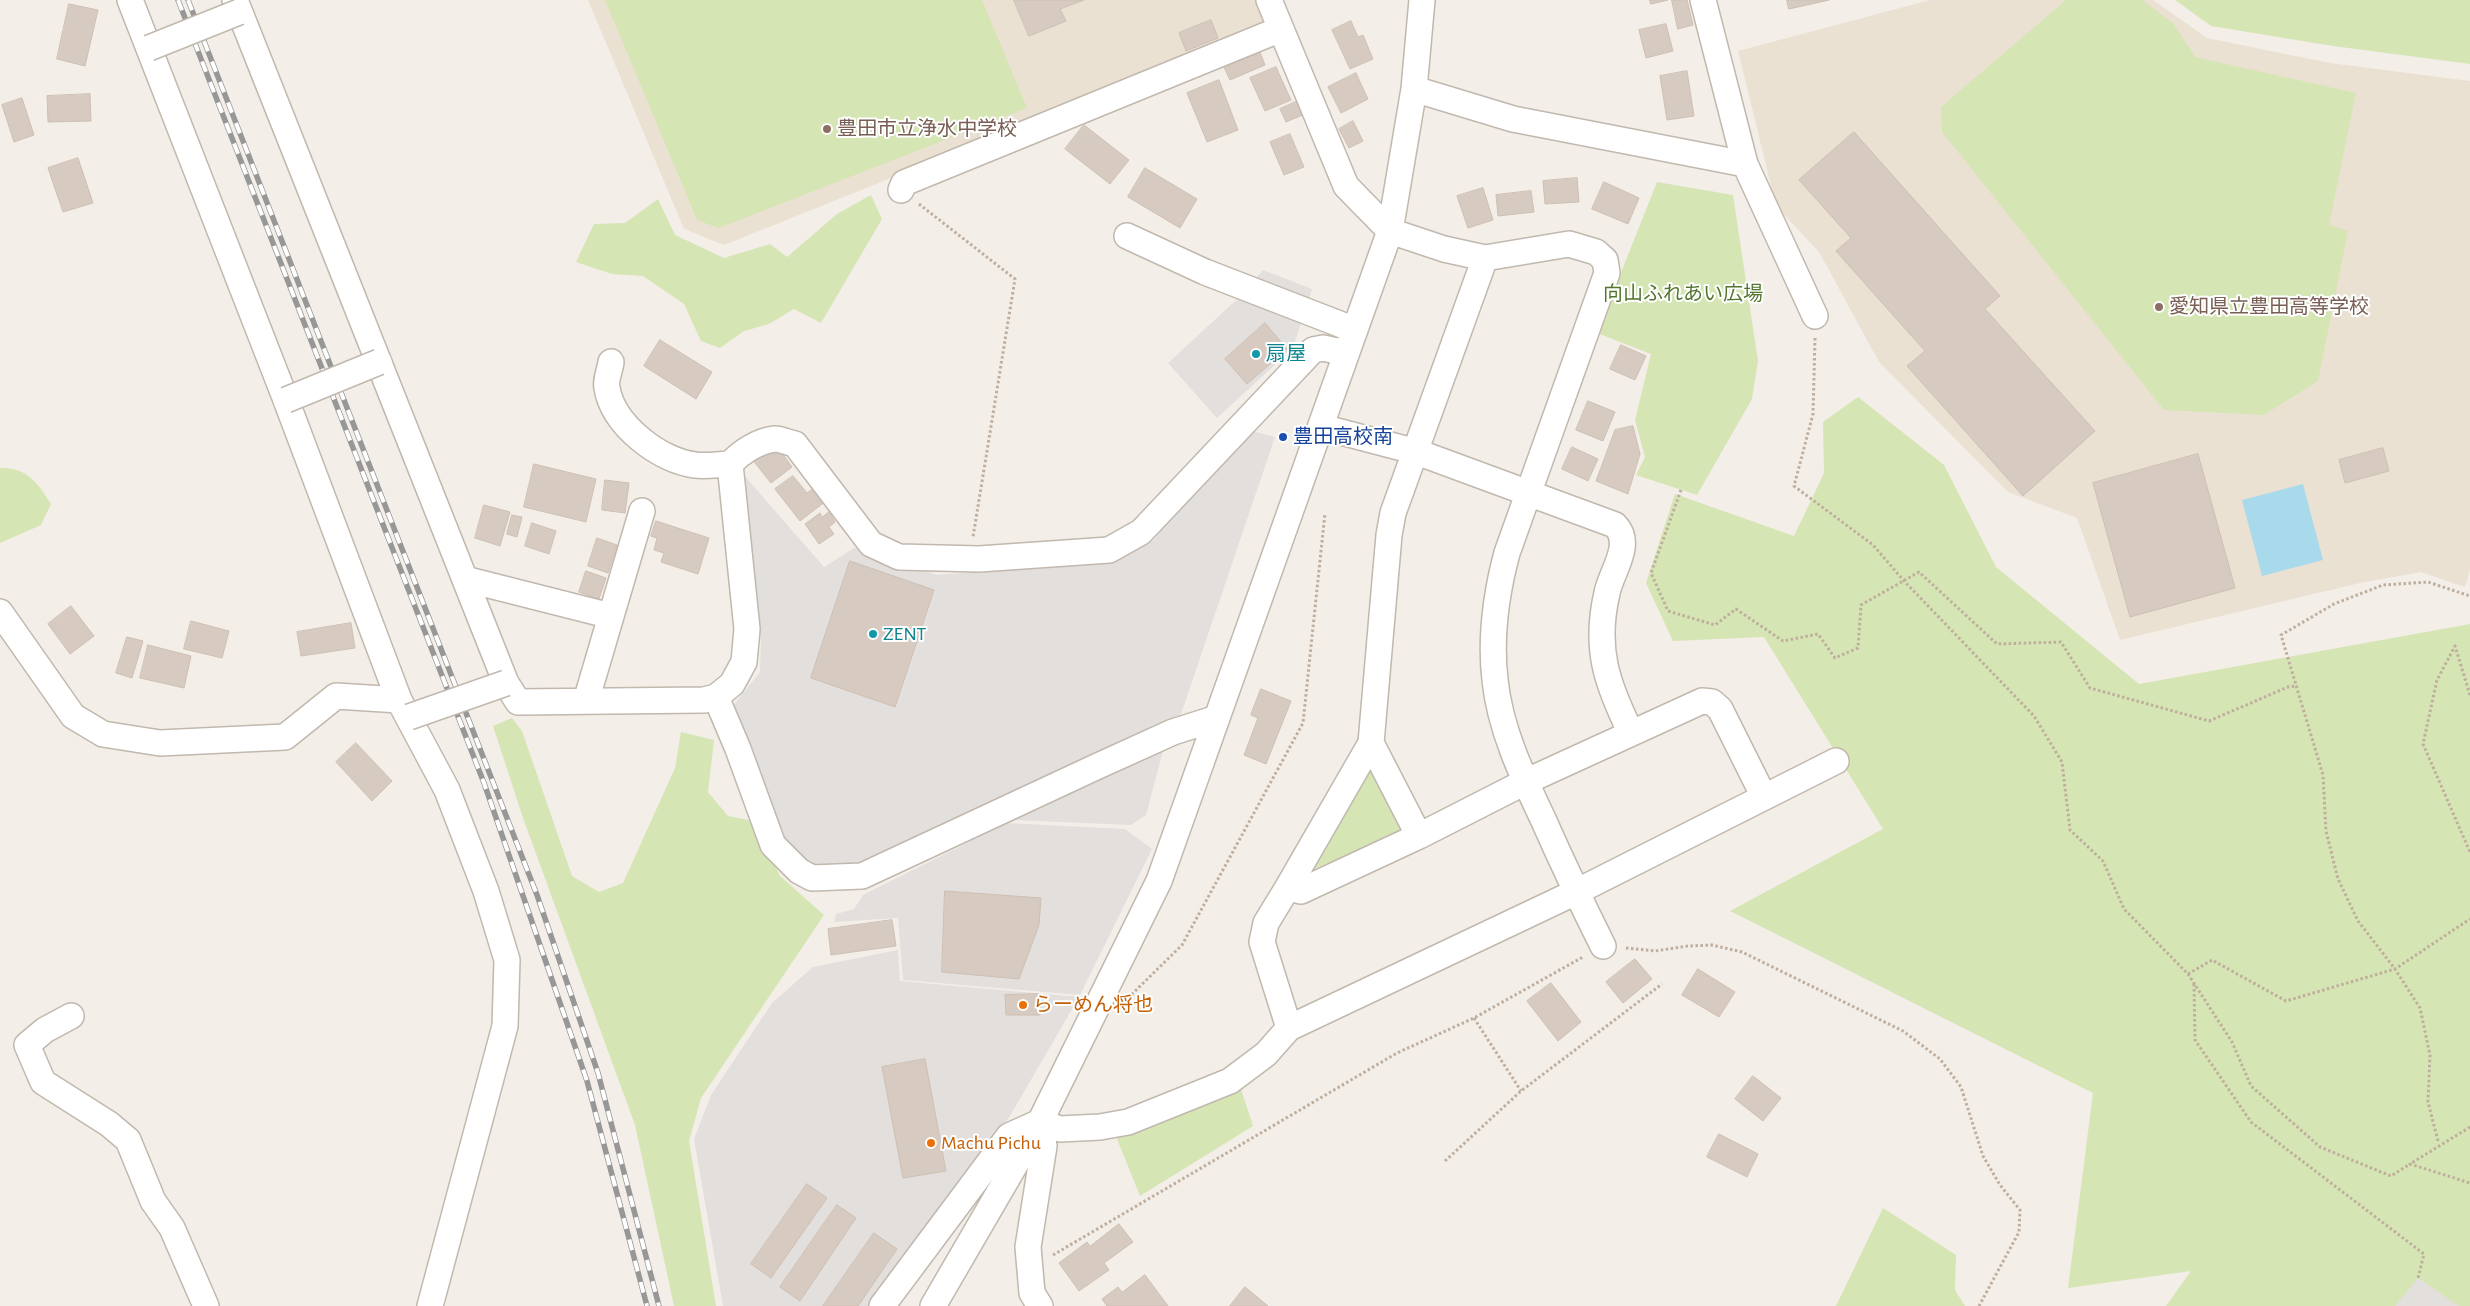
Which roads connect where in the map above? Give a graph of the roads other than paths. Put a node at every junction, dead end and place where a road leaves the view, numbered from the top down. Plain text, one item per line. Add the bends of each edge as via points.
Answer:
1 (130, 0) edge
2 (1269, 0) edge
3 (1422, 0) edge
4 (1703, 0) edge
5 (237, 6) edge
6 (1281, 29) junction
7 (149, 48) junction
8 (1414, 89) junction
9 (1745, 164) junction
10 (901, 190) road end
11 (1390, 231) junction
12 (1127, 236) dead end
13 (1486, 258) junction
14 (1815, 316) road end
15 (1355, 330) junction
16 (1346, 353) junction
17 (379, 362) junction
18 (611, 362) dead end
19 (286, 400) junction
20 (1322, 427) junction
21 (1416, 452) junction
22 (730, 464) junction
23 (1527, 493) junction
24 (642, 511) dead end
25 (465, 579) junction
26 (0, 612) edge
27 (611, 616) junction
28 (506, 683) junction
29 (716, 696) junction
30 (586, 701) junction
31 (404, 709) junction
32 (1217, 718) junction
33 (1631, 733) junction
34 (1371, 743) junction
35 (1836, 761) dead end
36 (1525, 782) junction
37 (1764, 797) junction
38 (1419, 836) junction
39 (1288, 887) junction
40 (1576, 892) junction
41 (1603, 946) road end
42 (71, 1016) dead end
43 (1289, 1028) junction
44 (1040, 1122) junction
45 (206, 1306) edge
46 (430, 1306) edge
47 (882, 1306) edge
48 (932, 1306) edge
49 (1040, 1306) edge

1 - 7 street
2 - 6 street
3 - 8 street
4 - 9 street
5 - 7 street, bridge
5 - 17 street
6 - 10 street via 904,183
6 - 11 street via 1346,186
7 - 19 street
8 - 9 street via 1512,119
8 - 11 street
9 - 14 street
11 - 13 street via 1444,249
11 - 15 street
12 - 15 street via 1205,272
13 - 21 street
13 - 23 street via 1569,244 1596,252 1605,260 1607,273
15 - 16 street
16 - 20 street
16 - 22 street via 1323,348 1313,350 1141,532 1108,550 979,559 899,557 871,544 795,444 776,439 739,454
17 - 19 street, bridge
17 - 25 street
18 - 22 street via 606,388 631,432 661,455 695,465
19 - 31 street
20 - 21 street
20 - 32 street
21 - 23 street
21 - 34 street via 1393,513 1389,535
22 - 29 street via 747,629 740,672 732,684
23 - 33 street via 1615,525 1621,535 1623,545 1607,591 1602,646 1608,685
23 - 36 street via 1500,579 1494,628 1494,679 1498,699 1504,726
24 - 27 street
25 - 27 street
25 - 28 street
26 - 31 street via 73,716 103,734 160,743 285,737 336,696
27 - 30 street
28 - 30 street via 518,702
28 - 31 street, bridge
29 - 30 street via 704,700
29 - 32 street via 773,846 799,871 812,878 862,876 1173,732
31 - 46 street via 447,790 486,891 507,960 505,1026
32 - 44 street via 1159,881
33 - 36 street
33 - 37 street via 1698,703 1716,704
34 - 38 street
34 - 39 street
35 - 37 street
36 - 38 street
36 - 40 street
37 - 40 street
38 - 39 street via 1301,891
39 - 43 street via 1266,923 1262,942
40 - 41 street
40 - 43 street
42 - 45 street via 45,1030 27,1046 43,1082 109,1124 128,1140 153,1201 172,1228
43 - 44 street via 1266,1054 1230,1081 1128,1122 1100,1128 1060,1129
44 - 47 street via 1009,1136
44 - 48 street
44 - 49 street via 1044,1146 1028,1248 1032,1293

